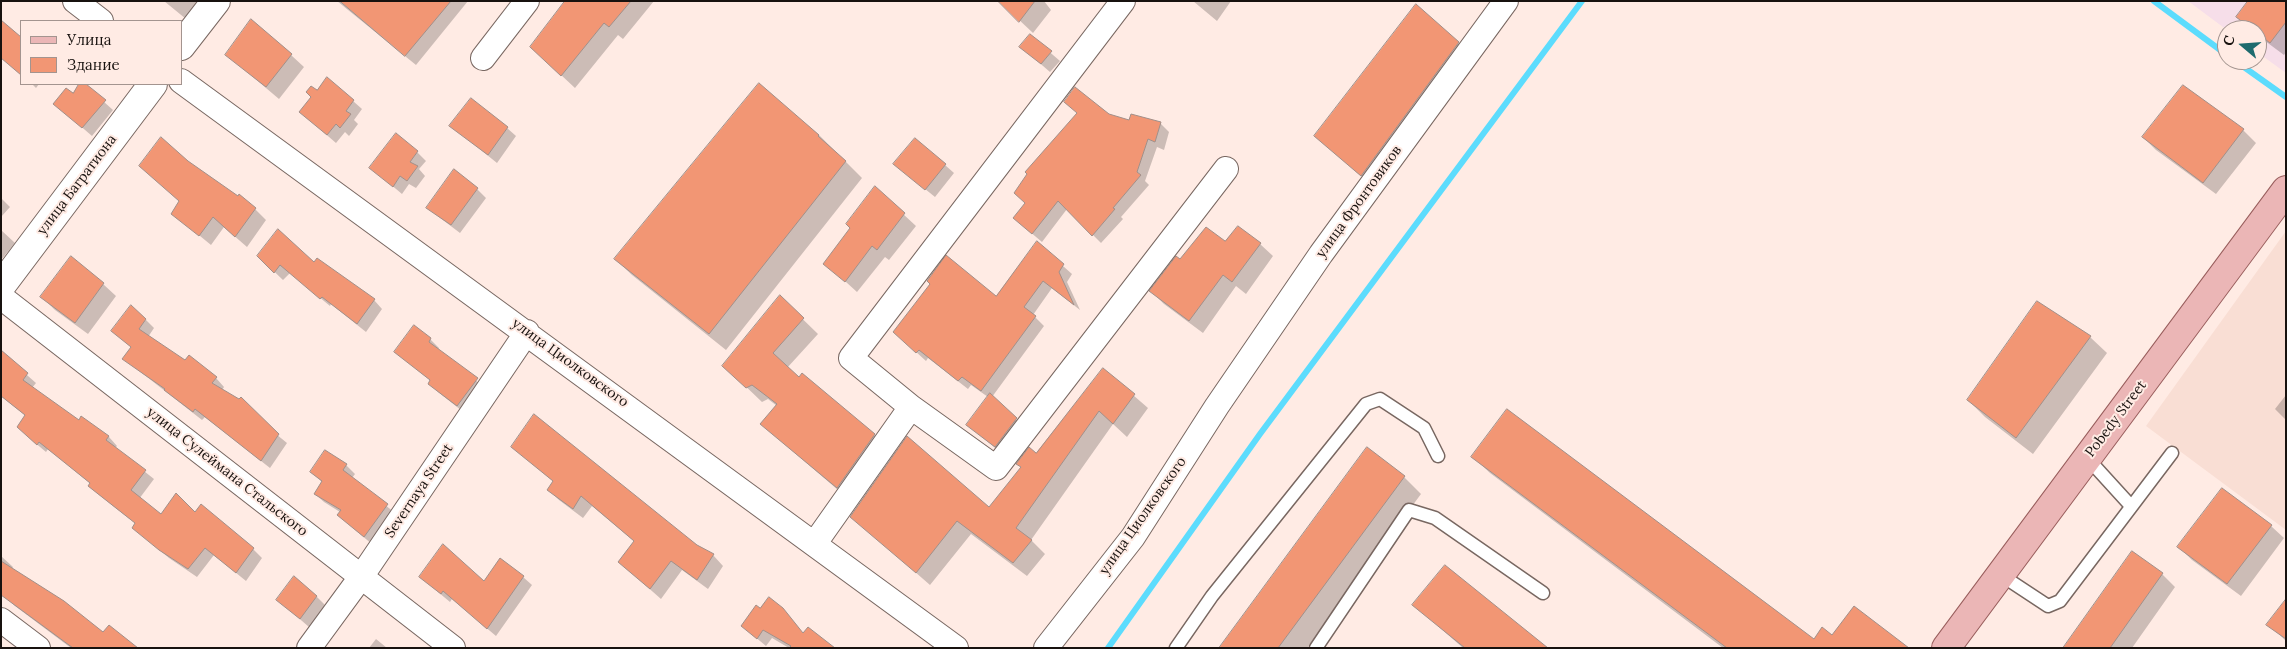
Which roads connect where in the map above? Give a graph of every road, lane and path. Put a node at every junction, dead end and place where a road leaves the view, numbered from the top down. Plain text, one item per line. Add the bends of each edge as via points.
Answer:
1 (75, 1) edge
2 (216, 1) edge
3 (527, 1) edge
4 (1123, 1) edge
5 (1506, 1) edge
6 (101, 20) edge
7 (182, 45) edge
8 (483, 58) dead end
9 (182, 82) edge
10 (151, 85) edge
11 (1226, 169) dead end
12 (2286, 190) edge
13 (2286, 197) edge
14 (1, 286) edge
15 (1, 297) edge
16 (527, 332) junction
17 (1217, 406) joint
18 (911, 408) junction
19 (2172, 453) dead end
20 (1438, 456) dead end
21 (2090, 461) junction
22 (2131, 506) junction
23 (815, 543) junction
24 (361, 577) junction
25 (2004, 577) junction
26 (1543, 593) dead end
27 (1, 620) edge
28 (38, 648) edge
29 (309, 648) edge
30 (453, 648) edge
31 (956, 648) edge
32 (1046, 648) edge
33 (1176, 648) edge
34 (1316, 648) edge
35 (1946, 648) edge
36 (1951, 648) edge

1 - 6 street
2 - 7 street
3 - 8 street
4 - 18 street via 852,358
5 - 17 street, улица Фронтовиков via 1321,254
9 - 16 street, улица Циолковского
10 - 14 street, улица Багратиона
11 - 18 street via 996,468
12 - 35 main road, Pobedy Street
13 - 21 main road, Pobedy Street
15 - 24 street, улица Сулеймана Стальского
16 - 23 street, улица Циолковского
16 - 24 street, Severnaya Street
17 - 32 street, улица Циолковского via 1133,537
18 - 23 street
19 - 22 lane
20 - 33 lane via 1424,428 1380,399 1366,404 1212,596
21 - 22 lane
21 - 25 main road, Pobedy Street
22 - 25 lane via 2060,601 2052,606 2043,604
23 - 31 street, улица Циолковского
24 - 29 street, Severnaya Street
24 - 30 street, улица Сулеймана Стальского
25 - 36 main road, Pobedy Street
26 - 34 lane via 1435,518 1409,510
27 - 28 street

